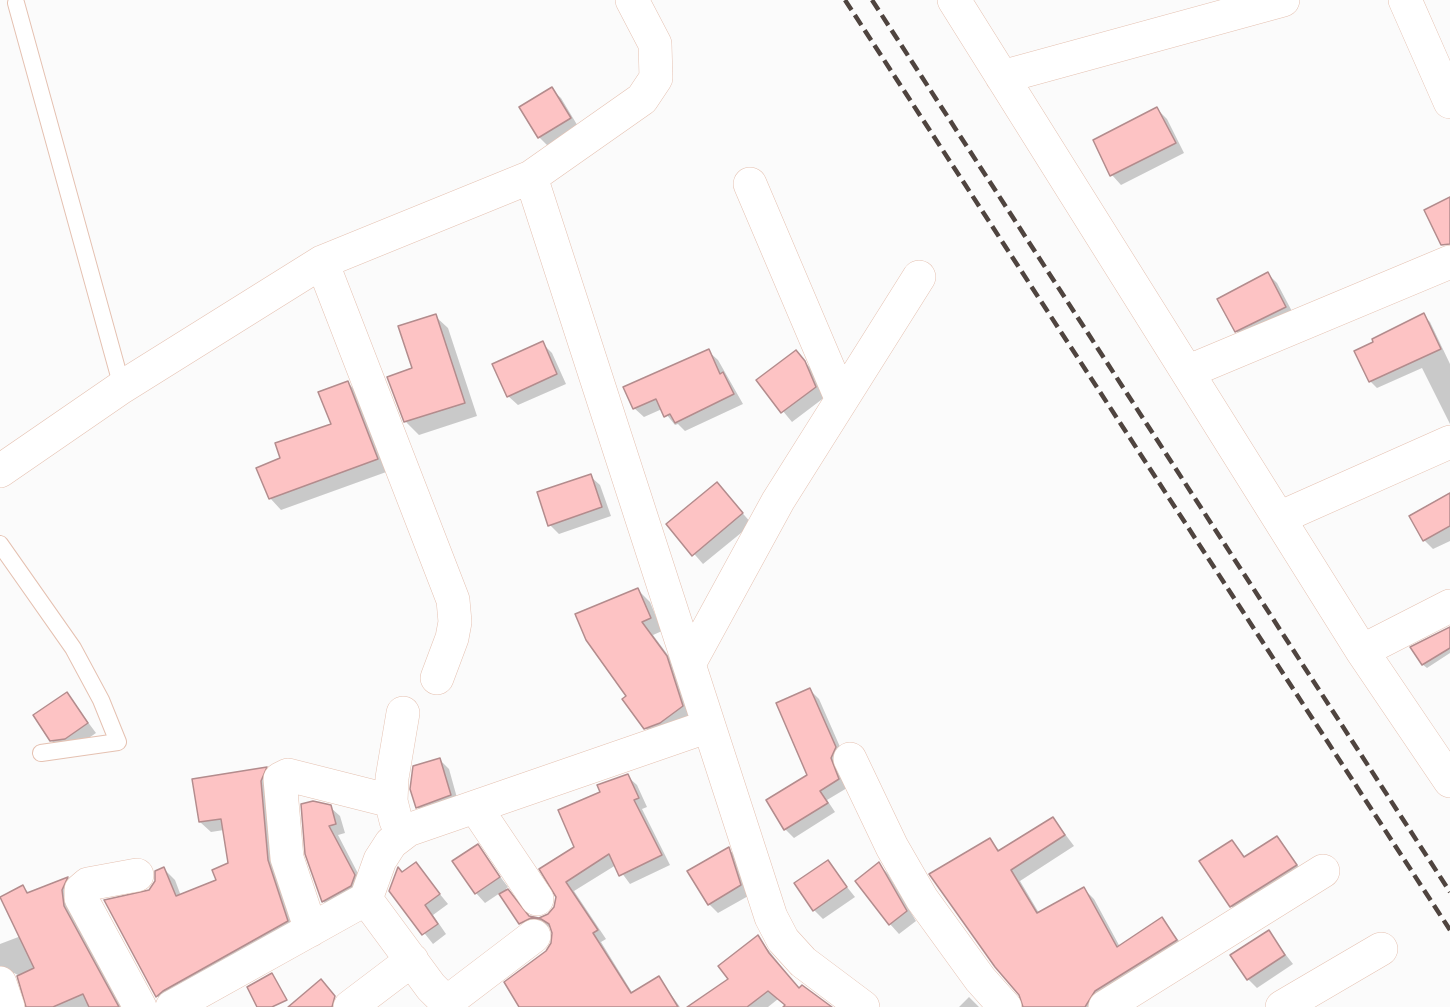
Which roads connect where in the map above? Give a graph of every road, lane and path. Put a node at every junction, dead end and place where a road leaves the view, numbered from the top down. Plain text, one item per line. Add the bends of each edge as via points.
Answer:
1 (632, 0) edge
2 (954, 0) edge
3 (1283, 0) edge
4 (1405, 0) edge
5 (16, 3) dead end
6 (1002, 76) junction
7 (1450, 102) edge
8 (531, 177) junction
9 (750, 184) dead end
10 (322, 262) junction
11 (1450, 262) edge
12 (919, 277) dead end
13 (1187, 372) junction
14 (122, 387) junction
15 (841, 398) junction
16 (1450, 442) edge
17 (0, 471) edge
18 (1279, 518) junction
19 (0, 544) edge
20 (1450, 606) edge
21 (1362, 651) junction
22 (689, 664) junction
23 (437, 678) dead end
24 (402, 713) dead end
25 (709, 726) junction
26 (41, 753) dead end
27 (850, 759) dead end
28 (1450, 781) edge
29 (391, 801) junction
30 (476, 808) junction
31 (399, 837) junction
32 (1323, 871) dead end
33 (137, 875) dead end
34 (366, 899) junction
35 (537, 899) dead end
36 (311, 930) junction
37 (534, 936) dead end
38 (1381, 949) dead end
39 (412, 960) junction
40 (0, 983) edge
41 (448, 1005) edge
42 (8, 1007) edge
43 (140, 1007) edge
44 (172, 1007) edge
45 (350, 1007) edge
46 (863, 1007) edge
47 (1005, 1007) edge
48 (1106, 1007) edge
49 (1282, 1007) edge

1 - 8 street via 655,44 656,78 642,99
2 - 6 street
3 - 6 street
4 - 7 street
5 - 14 lane
6 - 13 street
8 - 10 street
8 - 22 street
9 - 15 street
10 - 14 street
10 - 23 street via 453,600 452,638
11 - 13 street
12 - 15 street
13 - 18 street
14 - 17 street
15 - 22 street via 778,501
16 - 18 street
18 - 21 street
19 - 26 lane via 73,648 118,742
20 - 21 street
21 - 28 street
22 - 25 street
24 - 29 street
25 - 30 street
25 - 46 street via 771,917 783,940 803,962
27 - 47 street via 892,848 922,899
29 - 31 street
29 - 36 street via 288,776 280,778 287,858
30 - 31 street via 408,830
30 - 35 street
31 - 34 street via 380,860
32 - 48 street
33 - 43 street via 88,884 81,890 81,898
34 - 36 street
34 - 39 street
36 - 44 street
37 - 41 street
38 - 49 street
39 - 41 street
39 - 45 street
40 - 42 street

